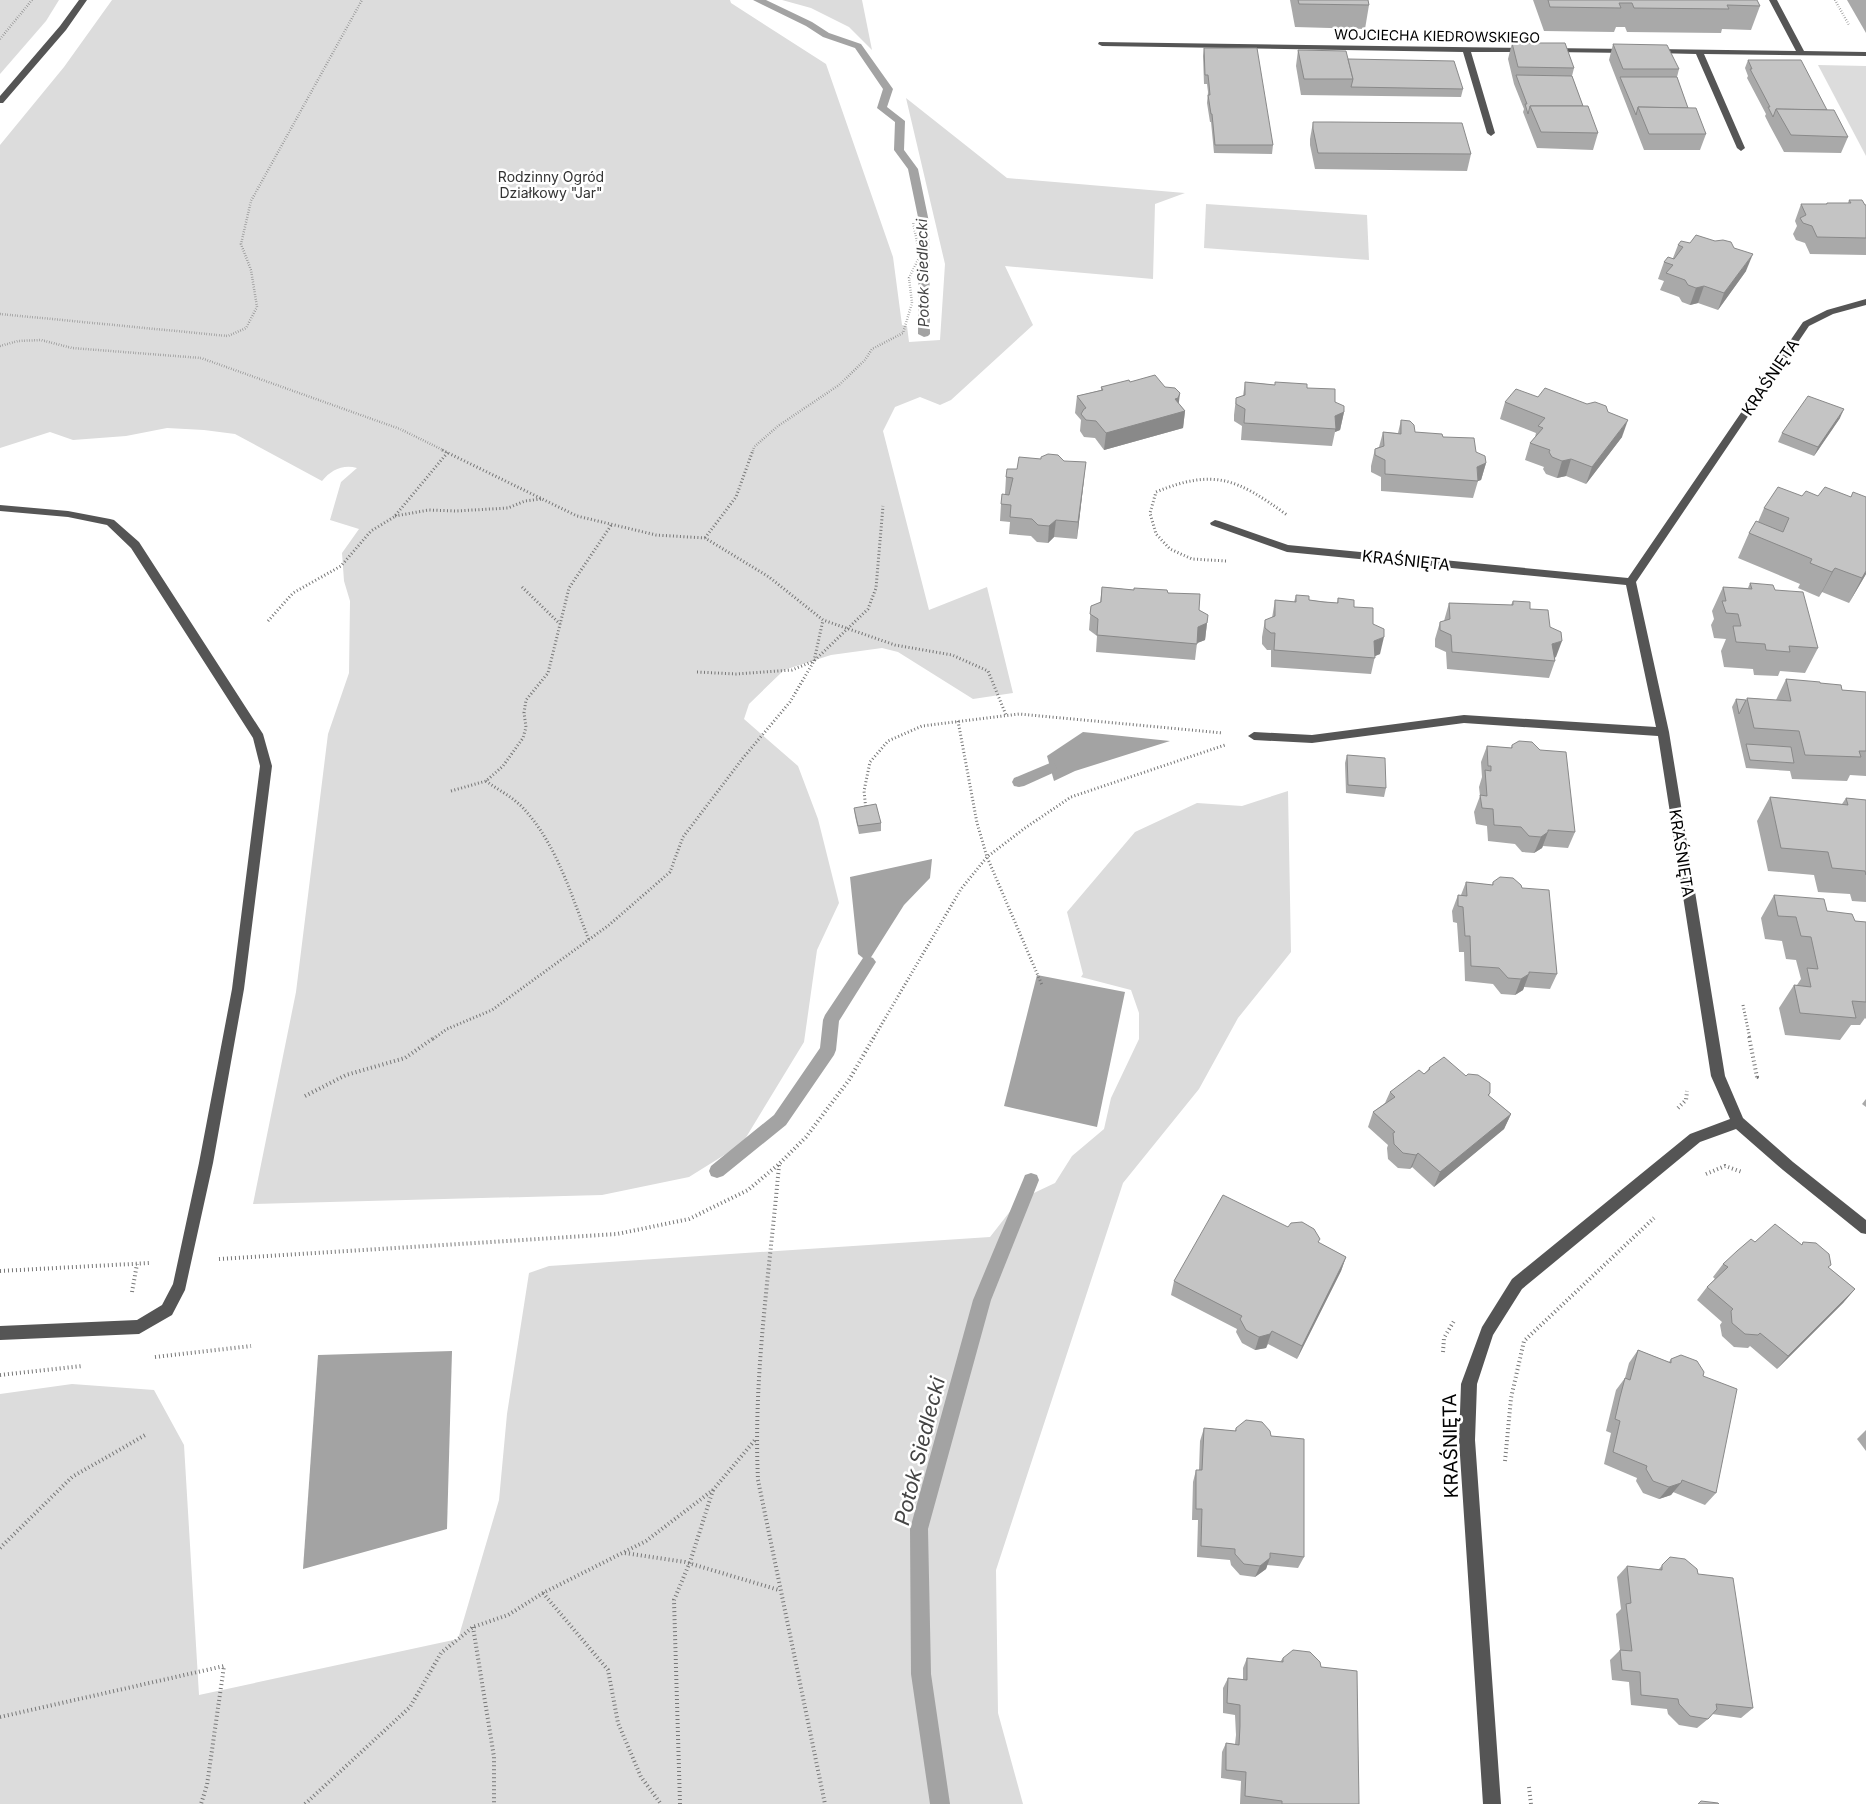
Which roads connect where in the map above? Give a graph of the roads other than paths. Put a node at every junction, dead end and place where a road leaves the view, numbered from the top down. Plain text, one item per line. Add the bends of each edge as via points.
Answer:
1 (82, 0) edge
2 (1773, 0) edge
3 (1102, 44) dead end
4 (1466, 49) junction
5 (1533, 50) edge
6 (1543, 50) edge
7 (1699, 52) junction
8 (1801, 52) junction
9 (1866, 54) edge
10 (0, 102) edge
11 (1491, 133) dead end
12 (1741, 148) dead end
13 (1866, 302) edge
14 (0, 508) edge
15 (1215, 523) dead end
16 (1631, 582) junction
17 (1663, 732) junction
18 (1254, 736) road end
19 (1738, 1122) junction
20 (1866, 1228) edge
21 (0, 1333) edge
22 (1492, 1804) edge

1 - 10 street via 63,28
2 - 8 street
3 - 4 street, WOJCIECHA KIEDROWSKIEGO
4 - 5 street, WOJCIECHA KIEDROWSKIEGO
4 - 11 street
6 - 7 street, WOJCIECHA KIEDROWSKIEGO
7 - 8 street, WOJCIECHA KIEDROWSKIEGO
7 - 12 street
8 - 9 street, WOJCIECHA KIEDROWSKIEGO
13 - 16 street, KRAŚNIĘTA via 1830,312 1806,324
14 - 21 street via 68,514 110,522 135,545 259,737 266,766 238,989 180,1285 167,1310 139,1327
15 - 16 street, KRAŚNIĘTA via 1286,548
16 - 17 street, KRAŚNIĘTA
17 - 18 street via 1464,719 1312,739
17 - 19 street, KRAŚNIĘTA via 1718,1076
19 - 20 street, KRAŚNIĘTA
19 - 22 street, KRAŚNIĘTA via 1696,1138 1517,1284 1486,1332 1469,1384 1467,1440

